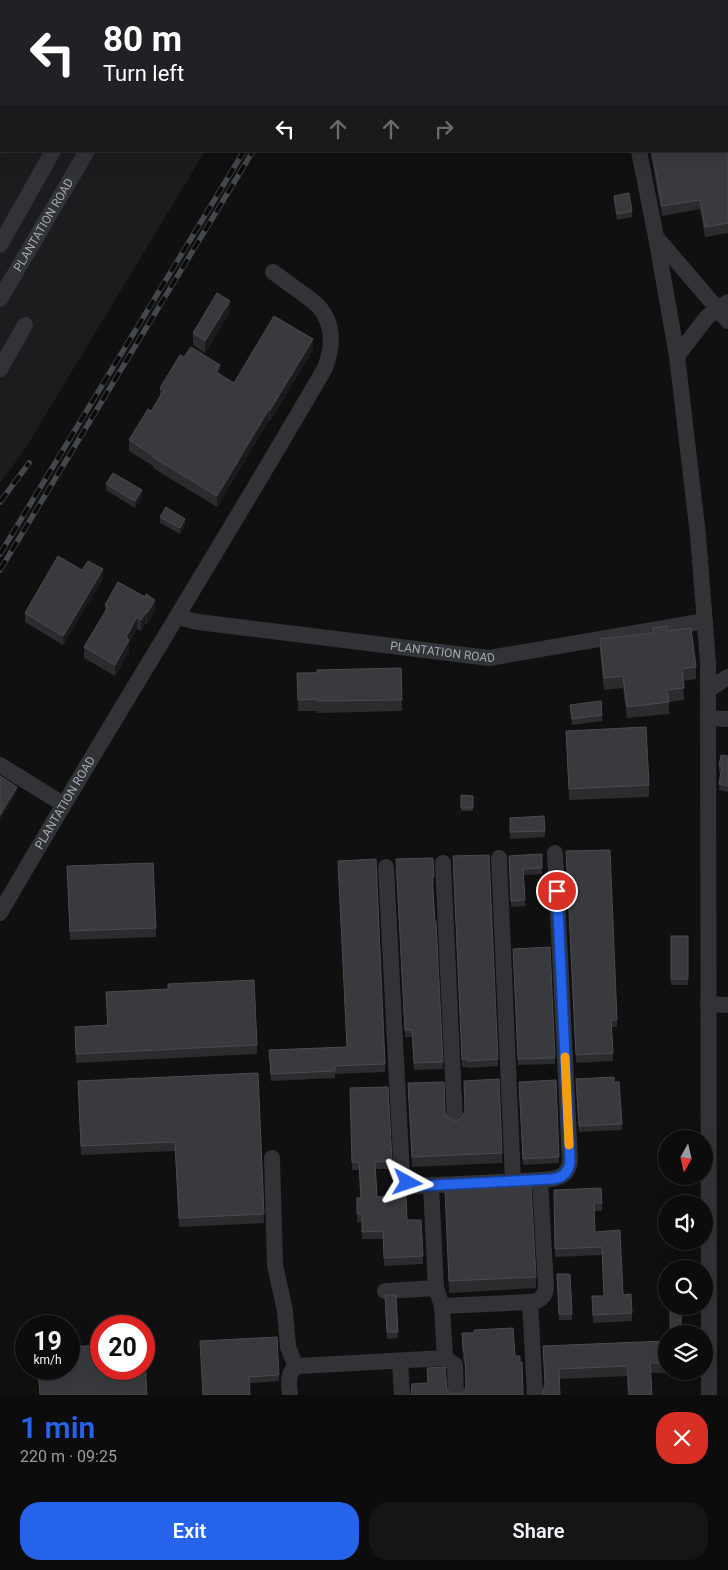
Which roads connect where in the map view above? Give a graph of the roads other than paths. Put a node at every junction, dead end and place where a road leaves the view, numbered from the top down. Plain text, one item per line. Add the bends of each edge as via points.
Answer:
1 (53, 152) edge
2 (86, 152) edge
3 (639, 152) edge
4 (656, 237) junction
5 (0, 245) edge
6 (273, 272) dead end
7 (0, 299) edge
8 (725, 311) edge
9 (26, 324) dead end
10 (677, 356) junction
11 (0, 369) edge
12 (177, 617) junction
13 (705, 621) junction
14 (728, 677) edge
15 (708, 690) junction
16 (708, 718) junction
17 (728, 719) edge
18 (0, 765) edge
19 (63, 804) junction
20 (555, 853) dead end
21 (499, 858) dead end
22 (442, 863) dead end
23 (386, 867) dead end
24 (0, 913) edge
25 (708, 1004) junction
26 (728, 1005) edge
27 (455, 1121) edge
28 (272, 1158) dead end
29 (540, 1180) junction
30 (513, 1181) junction
31 (430, 1185) junction
32 (436, 1288) junction
33 (385, 1291) dead end
34 (530, 1302) junction
35 (442, 1306) junction
36 (444, 1358) junction
37 (400, 1361) junction
38 (296, 1367) junction
39 (290, 1395) edge
40 (402, 1395) edge
41 (456, 1395) edge
42 (534, 1395) edge
43 (709, 1395) edge

1 - 5 street
2 - 7 street, PLANTATION ROAD
3 - 4 street
4 - 8 street
4 - 10 street
6 - 12 street, PLANTATION ROAD via 323,312 331,333 328,360
8 - 10 street via 707,317
9 - 11 street
10 - 13 street
12 - 13 street, PLANTATION ROAD via 489,658
12 - 19 street, PLANTATION ROAD
13 - 15 street
14 - 15 street
15 - 16 street
16 - 17 street
16 - 25 street
18 - 19 street
19 - 24 street, PLANTATION ROAD
20 - 29 street via 570,1161 568,1170 560,1177
21 - 30 street
22 - 27 street
23 - 31 street via 401,1171 405,1181 411,1184
25 - 26 street
25 - 43 street
28 - 38 street via 275,1265 285,1311 288,1347
29 - 30 street
29 - 34 street via 546,1292 542,1298
30 - 31 street
31 - 32 street
32 - 33 street
32 - 35 street
34 - 35 street
34 - 42 street
35 - 36 street
36 - 37 street
36 - 41 street via 455,1365
37 - 38 street
37 - 40 street
38 - 39 street via 290,1373

